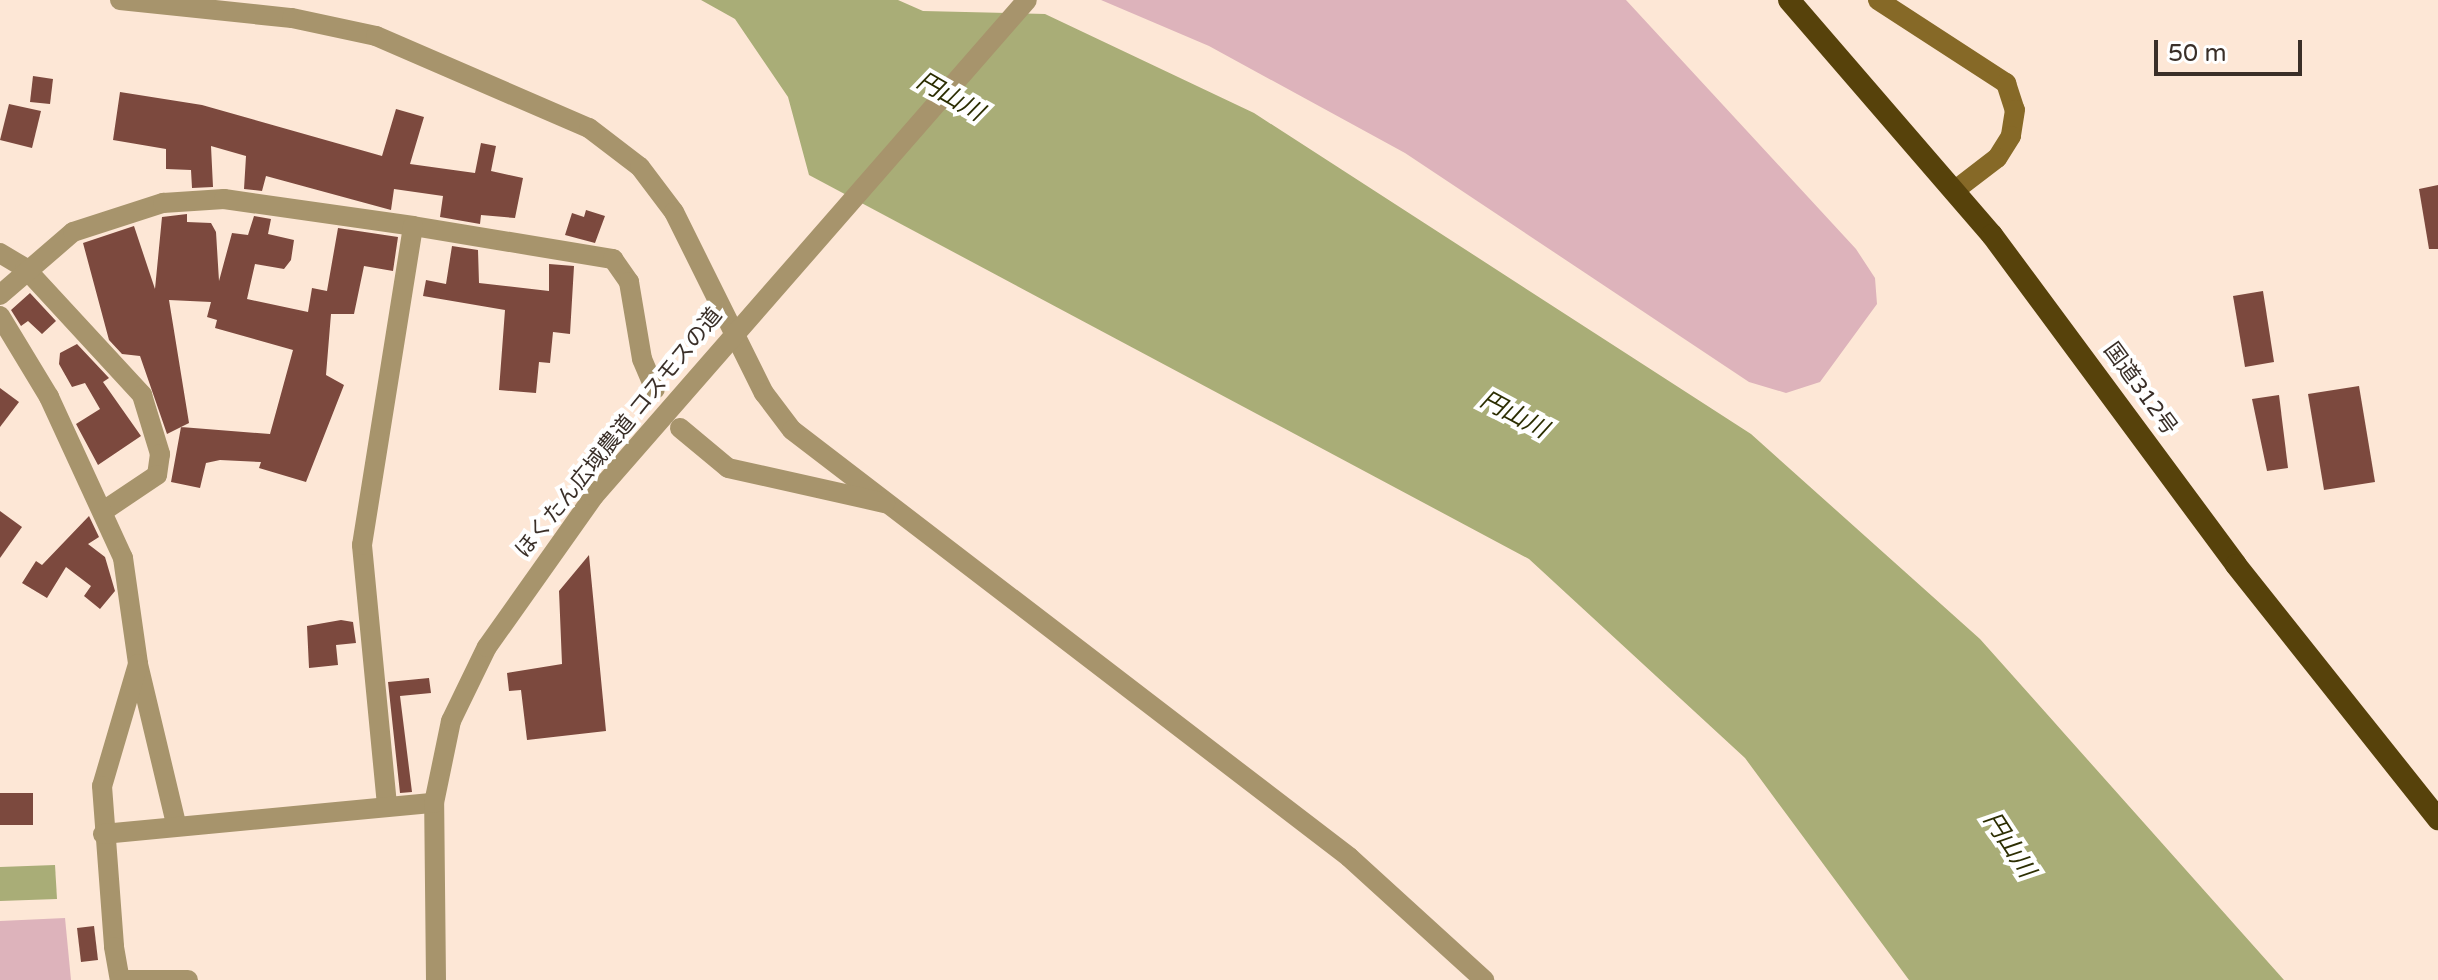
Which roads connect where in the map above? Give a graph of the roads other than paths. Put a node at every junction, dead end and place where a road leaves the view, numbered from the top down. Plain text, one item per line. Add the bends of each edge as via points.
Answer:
1 (120, 0) edge
2 (1027, 0) edge
3 (1789, 0) edge
4 (1878, 0) edge
5 (1954, 191) junction
6 (413, 226) junction
7 (0, 253) edge
8 (25, 268) junction
9 (0, 295) edge
10 (0, 316) edge
11 (733, 333) junction
12 (655, 389) dead end
13 (680, 428) dead end
14 (887, 503) junction
15 (105, 510) junction
16 (138, 664) junction
17 (434, 803) junction
18 (387, 805) junction
19 (2438, 819) edge
20 (176, 823) junction
21 (103, 834) junction
22 (188, 980) edge
23 (436, 980) edge
24 (1484, 980) edge

1 - 11 street via 292,18 376,36 589,128 640,167 674,212
2 - 11 street, ほくたん広域農道 コスモスの道
3 - 5 highway, 国道312号
4 - 5 main road via 2006,83 2015,110 2011,136 1997,158
5 - 19 highway, 国道312号 via 2366,735
6 - 8 street via 224,199 163,203 73,232
6 - 12 street via 613,259 629,282 642,359
6 - 18 street via 362,545
7 - 8 street
8 - 9 street
8 - 15 street via 94,347 131,377 155,432 160,467 153,482
10 - 15 street
11 - 14 street via 792,430
11 - 17 street, ほくたん広域農道 コスモスの道 via 543,558 451,721
13 - 14 street via 728,468
14 - 24 street via 1349,857
15 - 16 street via 123,558
16 - 20 street
16 - 21 street via 102,786
17 - 18 street
17 - 23 street, ほくたん広域農道 コスモスの道
18 - 20 street
20 - 21 street
21 - 22 street via 120,980

